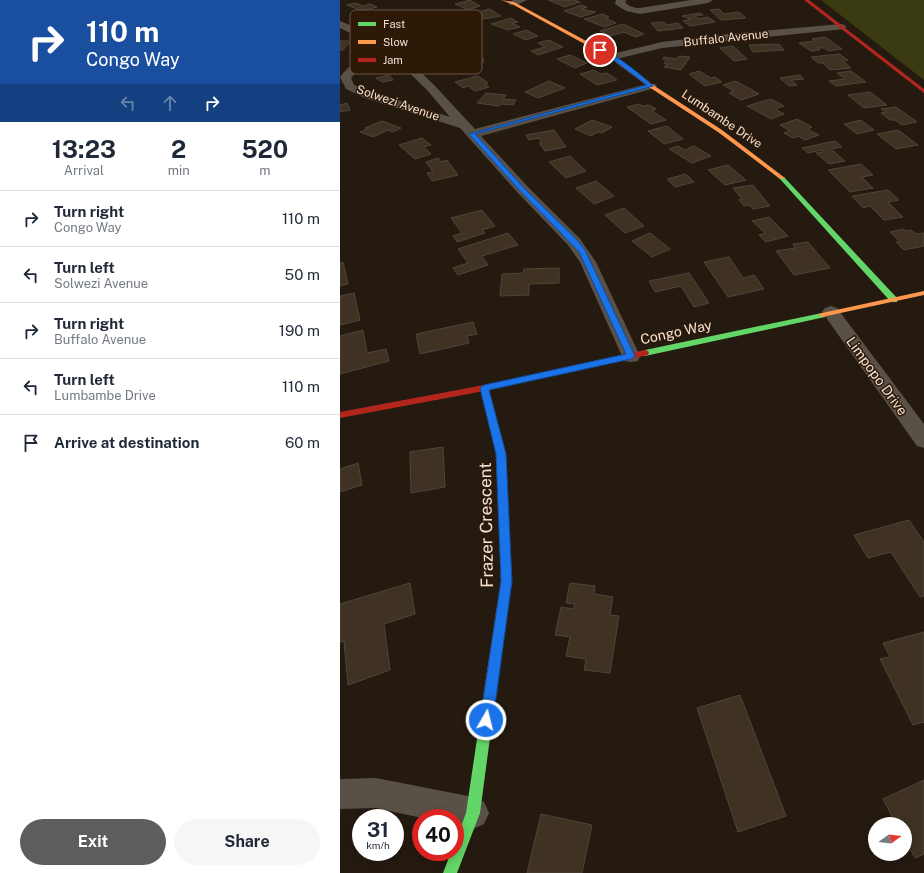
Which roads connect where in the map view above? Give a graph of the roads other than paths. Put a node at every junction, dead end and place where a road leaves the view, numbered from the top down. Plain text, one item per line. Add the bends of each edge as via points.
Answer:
1 (503, 0) edge
2 (622, 0) edge
3 (707, 0) edge
4 (806, 0) edge
5 (518, 2) edge
6 (340, 24) edge
7 (841, 27) junction
8 (350, 29) edge
9 (612, 57) junction
10 (350, 72) edge
11 (417, 74) edge
12 (651, 86) junction
13 (924, 91) edge
14 (468, 129) junction
15 (924, 293) edge
16 (894, 300) junction
17 (831, 312) junction
18 (631, 356) junction
19 (484, 388) junction
20 (340, 415) edge
21 (924, 440) edge
22 (340, 794) edge
23 (473, 813) junction
24 (450, 873) edge

1 - 5 street, Lumbambe Drive
2 - 3 street via 620,4 623,7 640,11
4 - 7 street
5 - 9 street, Lumbambe Drive
6 - 8 street, Solwezi Avenue
7 - 9 street, Buffalo Avenue via 662,45
7 - 13 street
9 - 12 street, Lumbambe Drive
10 - 14 street, Solwezi Avenue via 345,78 350,87
11 - 14 street, Solwezi Avenue
12 - 14 street
12 - 16 street, Lumbambe Drive via 720,131 781,176
14 - 18 street, Solwezi Avenue via 582,252
15 - 16 street, Congo Way
16 - 17 street, Congo Way
17 - 18 street, Congo Way
17 - 21 street, Limpopo Drive
18 - 19 street, Congo Way
19 - 20 street, Congo Way
19 - 23 street, Frazer Crescent via 501,454 506,581
22 - 23 street via 376,793
23 - 24 street, Frazer Crescent

